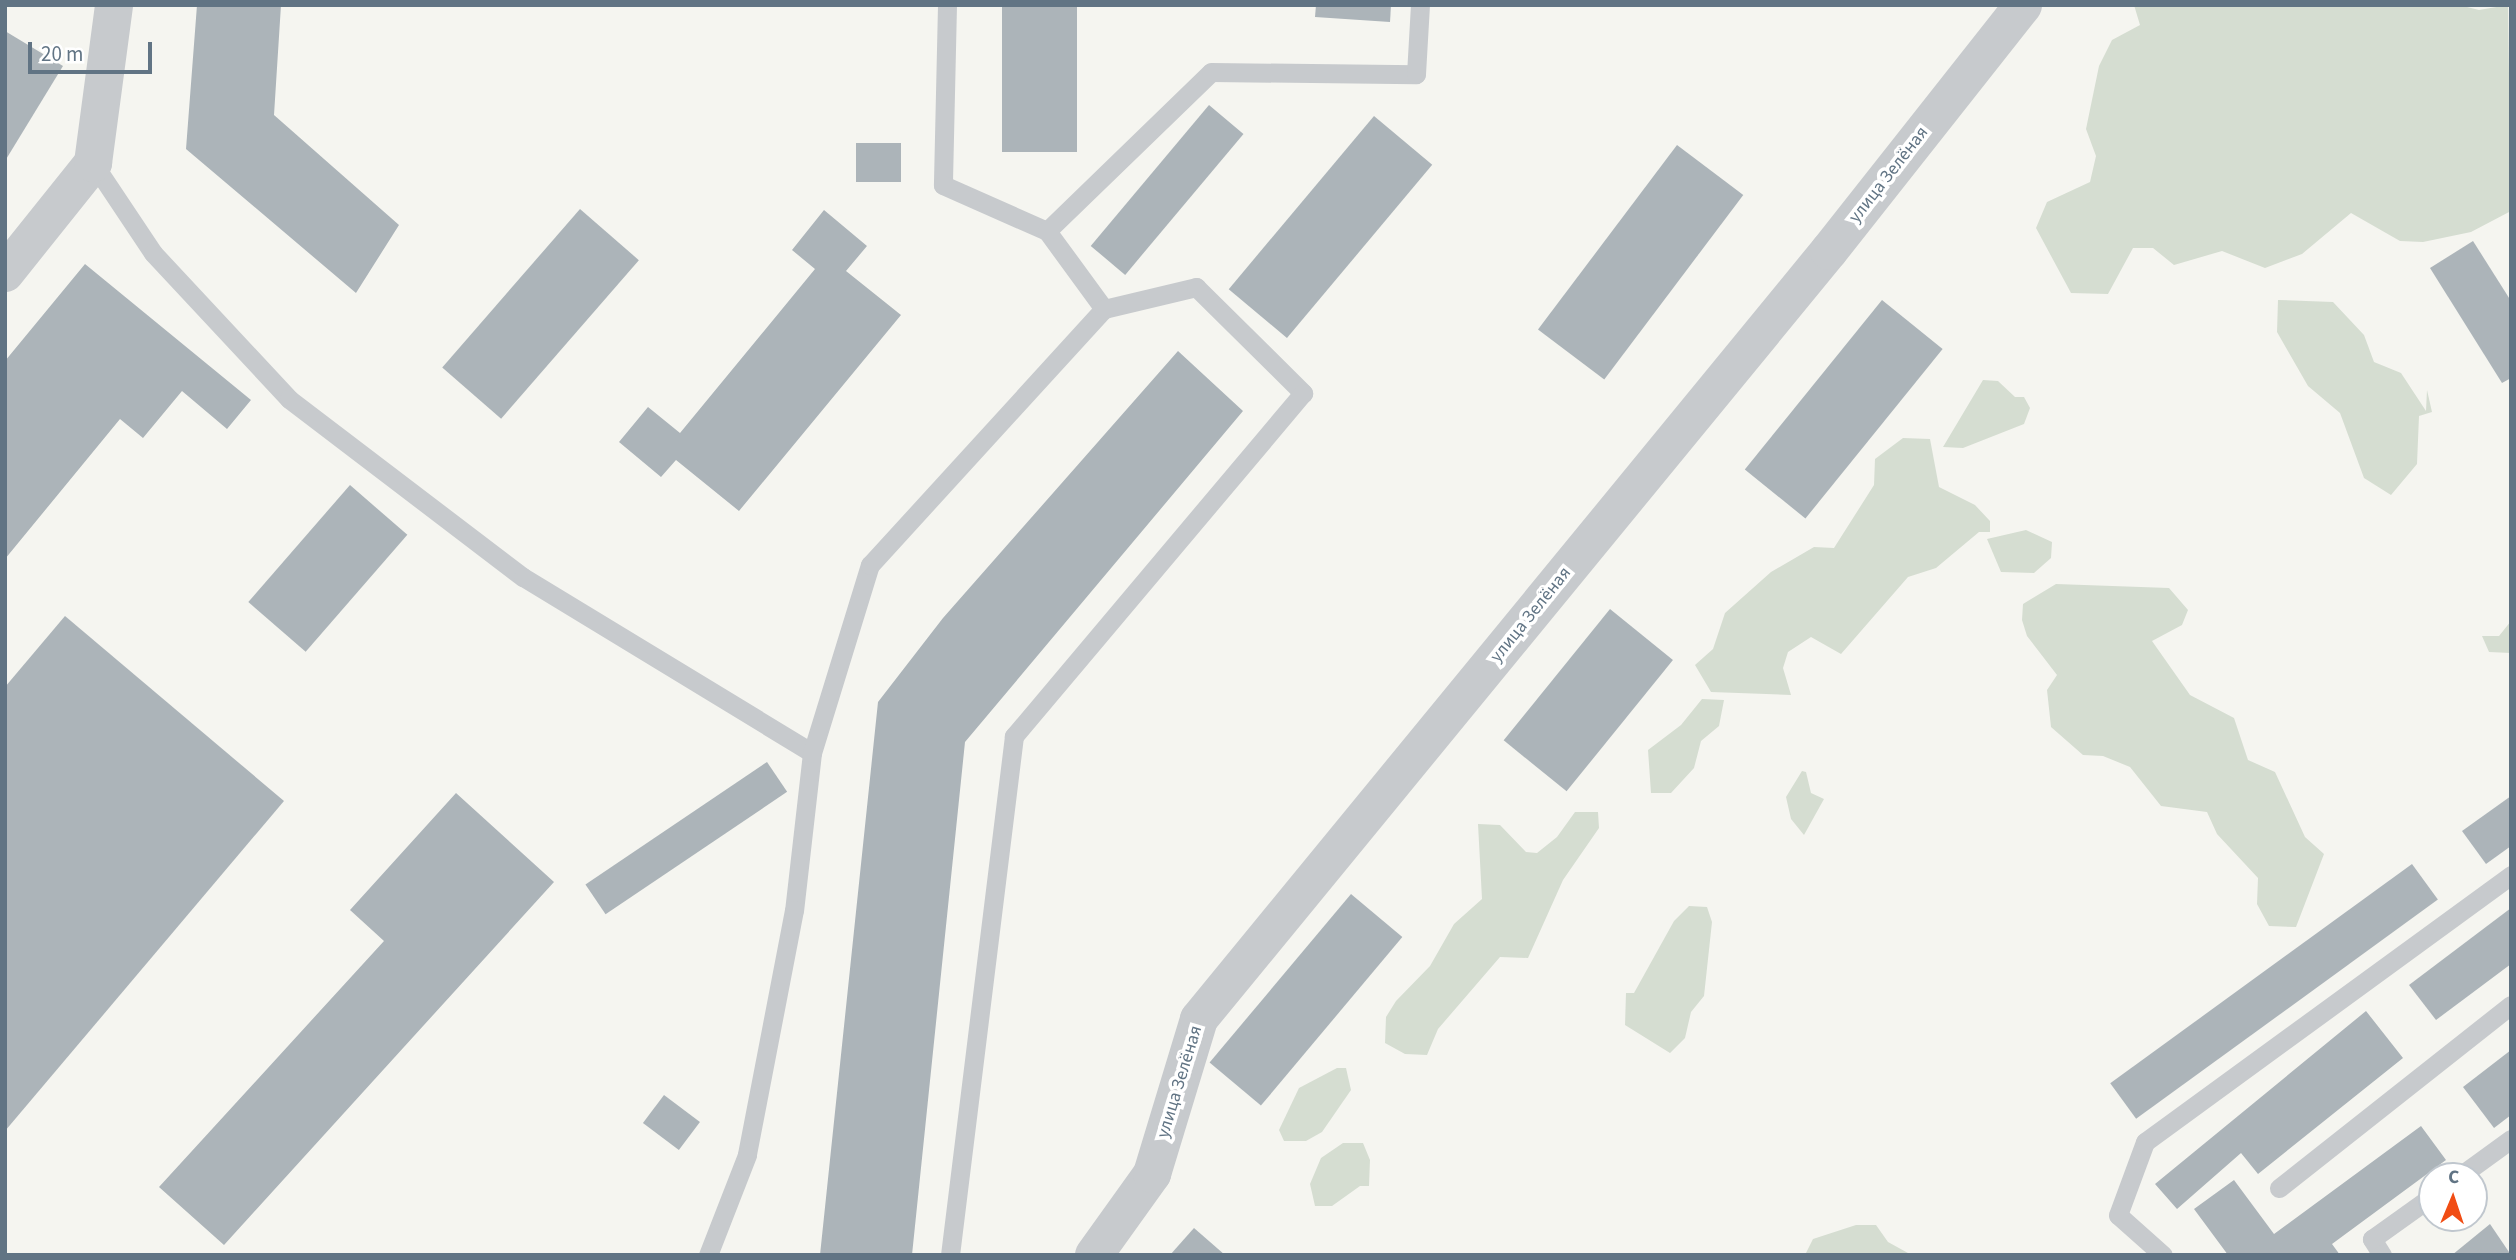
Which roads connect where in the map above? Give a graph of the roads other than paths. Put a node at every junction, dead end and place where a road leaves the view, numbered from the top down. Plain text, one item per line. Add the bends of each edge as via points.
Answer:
1 (114, 5) edge
2 (947, 5) edge
3 (1420, 5) edge
4 (2023, 5) edge
5 (93, 163) junction
6 (1047, 231) junction
7 (5, 273) edge
8 (1104, 309) junction
9 (812, 753) junction
10 (2511, 875) edge
11 (2511, 1005) edge
12 (2511, 1139) edge
13 (2479, 1162) edge
14 (2279, 1188) dead end
15 (2418, 1206) edge
16 (708, 1255) edge
17 (950, 1255) edge
18 (1094, 1255) edge
19 (2163, 1255) edge
20 (2382, 1255) edge

1 - 5 street
2 - 6 lane via 943,185
3 - 6 lane via 1416,75 1211,72
4 - 18 street, улица Зелёная via 1829,251 1199,1020 1152,1174
5 - 7 street
5 - 9 lane via 153,253 289,399 523,577
6 - 8 lane
8 - 9 lane via 870,565
8 - 17 lane via 1196,287 1303,393 1014,736
9 - 16 lane via 794,910 747,1155
10 - 19 lane via 2145,1142 2118,1215
11 - 14 lane
12 - 13 lane
15 - 20 lane via 2372,1239

